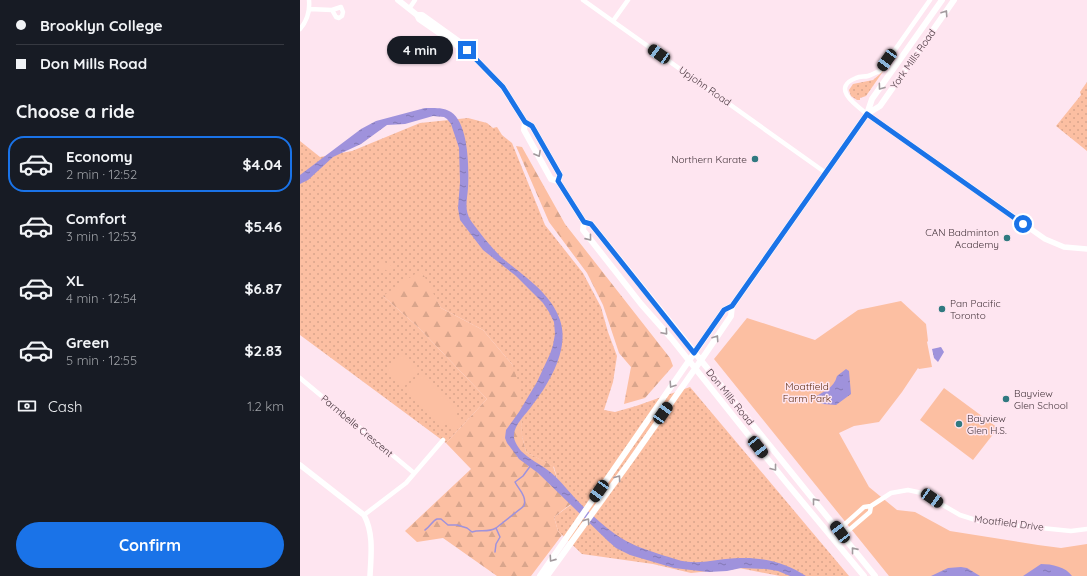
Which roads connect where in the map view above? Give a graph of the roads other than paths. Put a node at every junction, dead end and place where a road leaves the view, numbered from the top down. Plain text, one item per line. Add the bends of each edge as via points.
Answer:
1 (309, 0) edge
2 (398, 0) edge
3 (415, 0) edge
4 (583, 0) edge
5 (628, 0) edge
6 (930, 0) edge
7 (942, 0) edge
8 (954, 0) edge
9 (309, 9) junction
10 (409, 9) junction
11 (332, 10) dead end
12 (613, 21) junction
13 (300, 29) edge
14 (867, 114) junction
15 (826, 173) junction
16 (584, 222) junction
17 (608, 246) junction
18 (1087, 249) edge
19 (600, 252) junction
20 (642, 288) junction
21 (633, 294) junction
22 (732, 306) junction
23 (694, 353) junction
24 (700, 360) junction
25 (689, 361) junction
26 (694, 369) junction
27 (300, 378) edge
28 (443, 440) dead end
29 (300, 465) edge
30 (414, 474) junction
31 (871, 506) junction
32 (364, 515) junction
33 (1087, 529) edge
34 (840, 532) junction
35 (833, 538) junction
36 (372, 575) edge
37 (863, 575) edge
38 (540, 576) edge
39 (547, 576) edge
40 (875, 576) edge

1 - 9 street
2 - 10 main road, Don Mills Road
3 - 10 street
4 - 12 street, Upjohn Road
5 - 12 street
6 - 14 street, York Mills Road via 880,70 869,76 854,78 847,85 845,92 848,99
7 -> 14 main road, York Mills Road via 872,99
14 -> 8 main road, York Mills Road via 880,106
9 - 11 street
9 - 13 street via 307,20
10 - 16 main road, Don Mills Road via 417,15 422,15 461,43 503,87 525,122 524,130 551,179 558,181
12 - 15 street, Upjohn Road
14 - 15 main road, York Mills Road
14 - 18 street via 1045,239 1064,247
15 - 22 main road, York Mills Road
16 - 17 main road, Don Mills Road via 591,224
16 -> 19 main road, Don Mills Road via 583,230
17 - 19 main road
17 - 20 main road, Don Mills Road
19 - 21 main road, Don Mills Road
20 - 21 main road
20 - 23 main road, Don Mills Road
21 -> 25 main road, Don Mills Road
22 - 23 main road, York Mills Road via 724,310
24 -> 22 main road, York Mills Road via 731,316
23 - 24 main road, Don Mills Road
23 - 25 main road, York Mills Road
24 - 26 main road, York Mills Road
34 -> 24 main road, Don Mills Road
25 - 26 main road, Don Mills Road
25 -> 38 main road, York Mills Road
26 -> 35 main road, Don Mills Road
39 -> 26 main road, York Mills Road
27 - 30 street, Parmbelle Crescent
28 - 30 street
29 - 32 street
30 - 32 street
31 - 33 street, Moatfield Drive via 891,493 912,491 922,493 950,510 982,522 1071,530
31 - 34 street, Moatfield Drive via 864,507 844,524
31 - 34 street, Moatfield Drive via 870,512 849,530
32 - 36 street via 371,536
34 - 35 street, Moatfield Drive
40 -> 34 main road, Don Mills Road
35 - 37 main road, Don Mills Road

